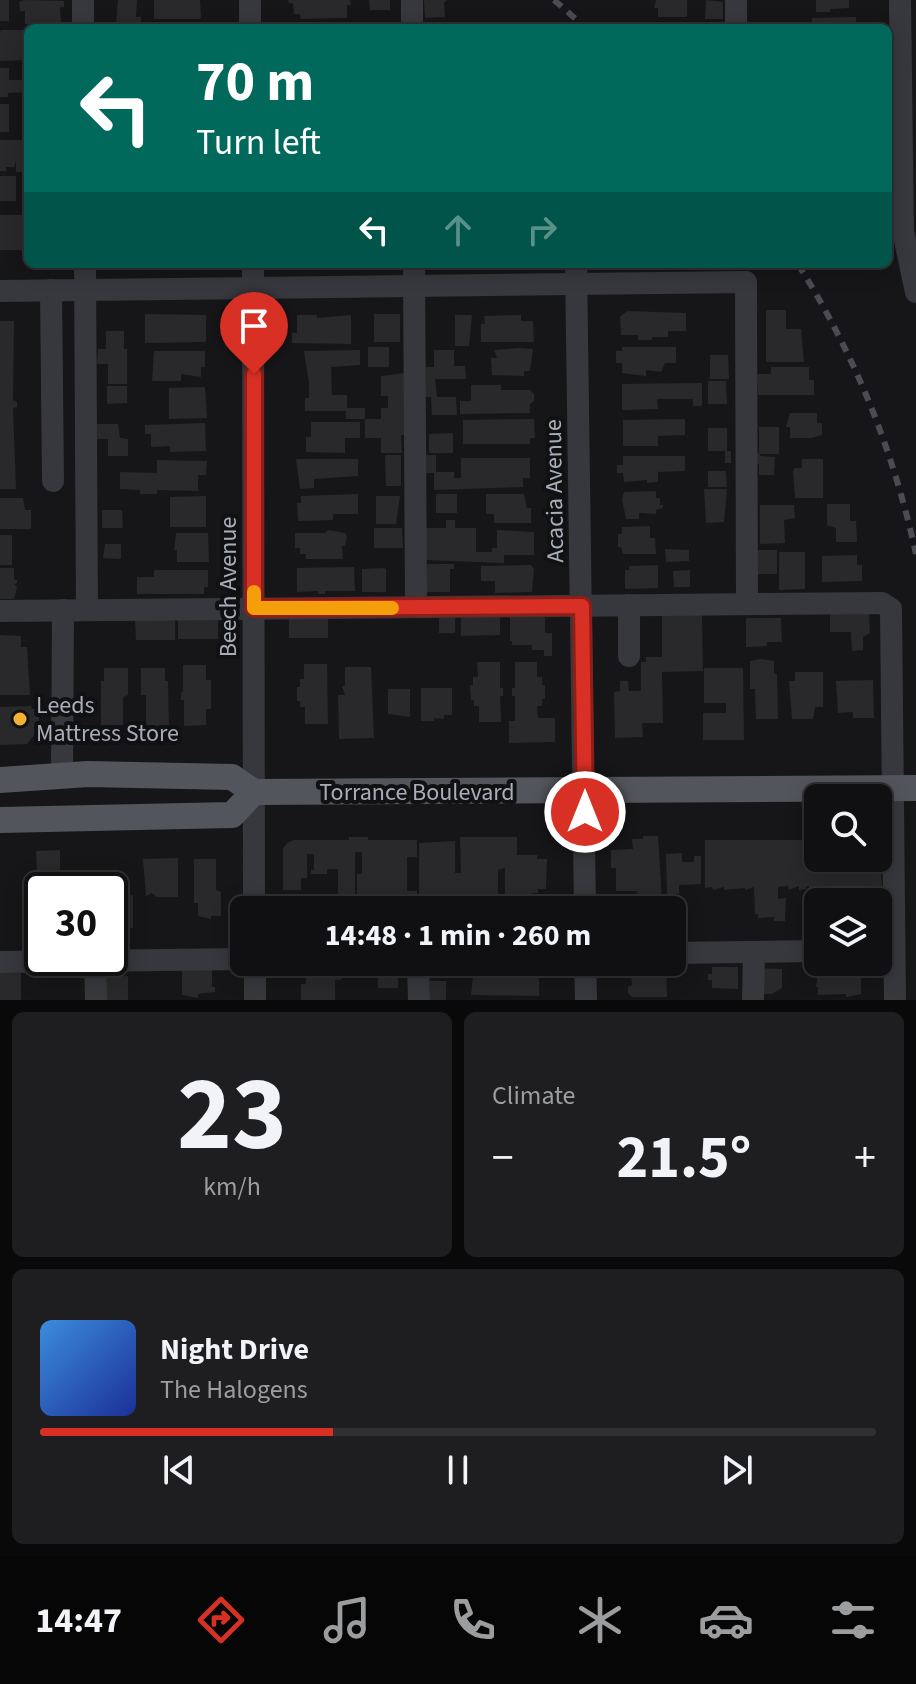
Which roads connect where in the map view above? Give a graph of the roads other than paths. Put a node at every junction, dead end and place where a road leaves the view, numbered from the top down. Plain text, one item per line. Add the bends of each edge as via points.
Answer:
1 (83, 0) edge
2 (250, 0) edge
3 (412, 0) edge
4 (736, 0) edge
5 (900, 0) edge
6 (83, 24) edge
7 (250, 24) edge
8 (412, 24) edge
9 (736, 24) edge
10 (85, 268) edge
11 (253, 268) edge
12 (576, 273) edge
13 (414, 274) edge
14 (914, 281) edge
15 (254, 287) junction
16 (51, 290) junction
17 (85, 290) junction
18 (0, 291) edge
19 (53, 481) dead end
20 (747, 604) junction
21 (629, 605) junction
22 (582, 606) junction
23 (416, 607) junction
24 (254, 608) junction
25 (63, 610) junction
26 (87, 610) junction
27 (0, 611) edge
28 (629, 656) dead end
29 (62, 775) junction
30 (0, 780) edge
31 (904, 788) edge
32 (254, 792) junction
33 (585, 792) junction
34 (0, 820) edge
35 (892, 895) edge
36 (254, 896) edge
37 (585, 896) edge
38 (804, 951) edge
39 (686, 953) edge
40 (754, 953) junction
41 (230, 959) edge
42 (128, 961) edge
43 (0, 962) edge
44 (24, 962) edge
45 (95, 976) edge
46 (255, 976) edge
47 (418, 976) edge
48 (585, 976) edge
49 (891, 976) edge
50 (96, 1000) edge
51 (255, 1000) edge
52 (419, 1000) edge
53 (586, 1000) edge
54 (753, 1000) edge
55 (895, 1000) edge

1 - 6 street
2 - 7 street
3 - 8 street
4 - 9 street
5 - 14 street via 903,231
10 - 17 street
11 - 15 street, Beech Avenue
12 - 13 street
12 - 20 street via 746,282
12 - 22 street, Acacia Avenue
13 - 15 street
13 - 23 street
15 - 17 street
15 - 24 street, Beech Avenue
16 - 17 street
16 - 18 street
16 - 19 street
17 - 26 street
20 - 21 street
20 - 31 street via 882,603 891,609
21 - 22 street
21 - 28 street
22 - 23 street
22 - 33 street, Acacia Avenue
23 - 24 street
24 - 26 street
24 - 32 street, Beech Avenue
25 - 26 street
25 - 27 street
25 - 29 street
29 - 30 main road, Torrance Boulevard
29 - 32 main road, Torrance Boulevard via 232,777
31 - 33 main road, Torrance Boulevard
31 - 35 street
32 - 33 main road, Torrance Boulevard
32 - 34 main road via 232,815
32 - 36 street, Beech Avenue
33 - 37 street, Acacia Avenue
38 - 40 street
39 - 40 street
40 - 54 street
41 - 42 street
43 - 44 street
45 - 50 street
46 - 51 street
47 - 52 street
48 - 53 street
49 - 55 street

